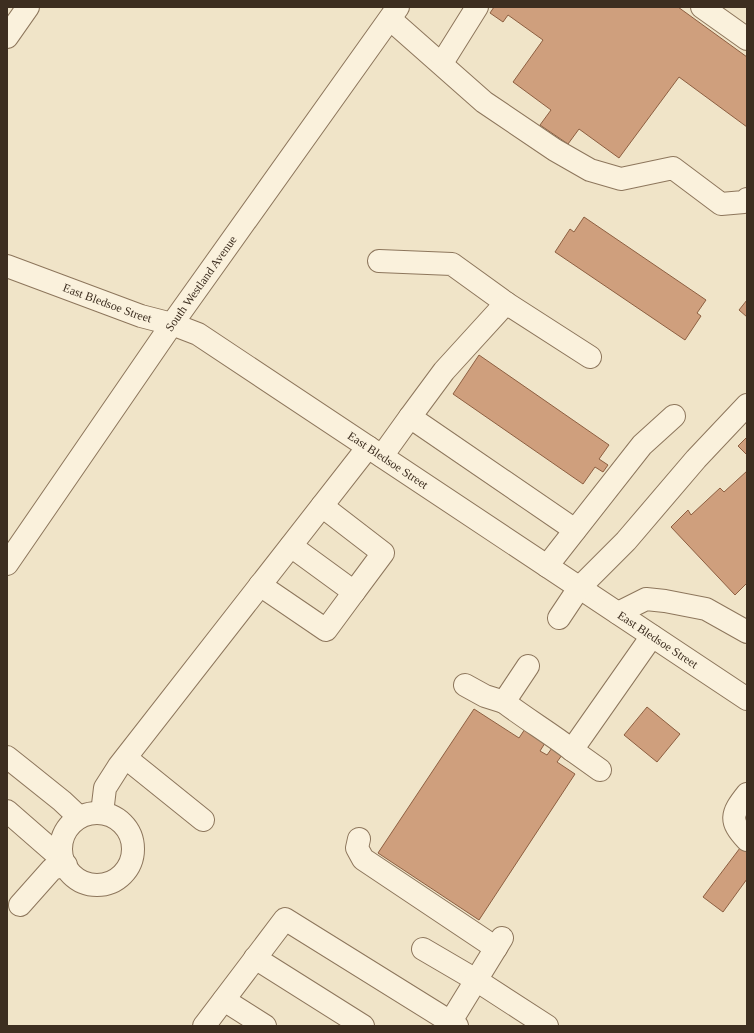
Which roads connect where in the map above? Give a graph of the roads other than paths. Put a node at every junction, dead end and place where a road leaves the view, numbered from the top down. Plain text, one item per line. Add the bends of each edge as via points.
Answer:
1 (28, 7) edge
2 (477, 7) edge
3 (708, 9) edge
4 (394, 13) edge
5 (7, 36) edge
6 (747, 39) edge
7 (442, 63) junction
8 (747, 199) edge
9 (380, 261) dead end
10 (7, 266) edge
11 (506, 303) junction
12 (172, 324) junction
13 (590, 357) dead end
14 (747, 405) edge
15 (674, 416) dead end
16 (410, 418) junction
17 (375, 452) junction
18 (322, 506) junction
19 (575, 530) junction
20 (291, 546) junction
21 (7, 564) edge
22 (547, 566) junction
23 (260, 585) junction
24 (579, 588) junction
25 (354, 592) junction
26 (618, 613) junction
27 (560, 618) dead end
28 (747, 632) edge
29 (652, 636) junction
30 (528, 666) dead end
31 (465, 685) dead end
32 (747, 699) edge
33 (504, 702) junction
34 (572, 750) junction
35 (7, 757) edge
36 (126, 758) junction
37 (600, 770) dead end
38 (747, 794) edge
39 (7, 811) edge
40 (102, 813) junction
41 (79, 817) junction
42 (203, 820) dead end
43 (359, 839) dead end
44 (747, 840) edge
45 (64, 862) junction
46 (20, 905) dead end
47 (423, 949) dead end
48 (255, 958) junction
49 (476, 980) junction
50 (224, 1000) junction
51 (452, 1025) edge
52 (204, 1026) edge
53 (265, 1026) edge
54 (363, 1026) edge
55 (547, 1026) edge

1 - 5 street
2 - 7 street
3 - 6 street
4 - 7 street
4 - 12 street, South Westland Avenue
7 - 8 street via 484,102 555,150 590,170 621,179 673,168 721,204 744,202
9 - 11 street via 452,264
10 - 12 street, East Bledsoe Street via 141,316
11 - 13 street
11 - 16 street via 444,371
12 - 17 street, East Bledsoe Street via 198,334
12 - 21 street, South Westland Avenue
14 - 24 street via 696,459 626,541
15 - 19 street via 642,445
16 - 17 street
16 - 19 street
17 - 18 street
17 - 22 street, East Bledsoe Street
18 - 20 street
18 - 25 street via 383,553
19 - 22 street
20 - 23 street
20 - 25 street
22 - 24 street, East Bledsoe Street
23 - 25 street via 326,630
23 - 36 street
24 - 26 street, East Bledsoe Street
24 - 27 street
26 - 28 street via 646,599 665,601 706,609
26 - 29 street, East Bledsoe Street
29 - 32 street, East Bledsoe Street
29 - 34 street
30 - 33 street
31 - 33 street via 485,696
33 - 34 street
34 - 37 street
35 - 41 street
36 - 40 street via 105,788
36 - 42 street
38 - 44 street via 736,810 734,818 736,828
39 - 45 street
40 - 41 street via 90,813
40 - 45 street via 113,816 123,823 130,833 133,856 128,867 111,883 99,885 87,884 76,878
41 - 45 street via 64,835 61,847
43 - 49 street via 357,848 362,859 499,943
45 - 46 street via 52,869
47 - 49 street
48 - 50 street
48 - 51 street via 285,919
48 - 54 street
49 - 51 street
49 - 55 street
50 - 52 street
50 - 53 street

